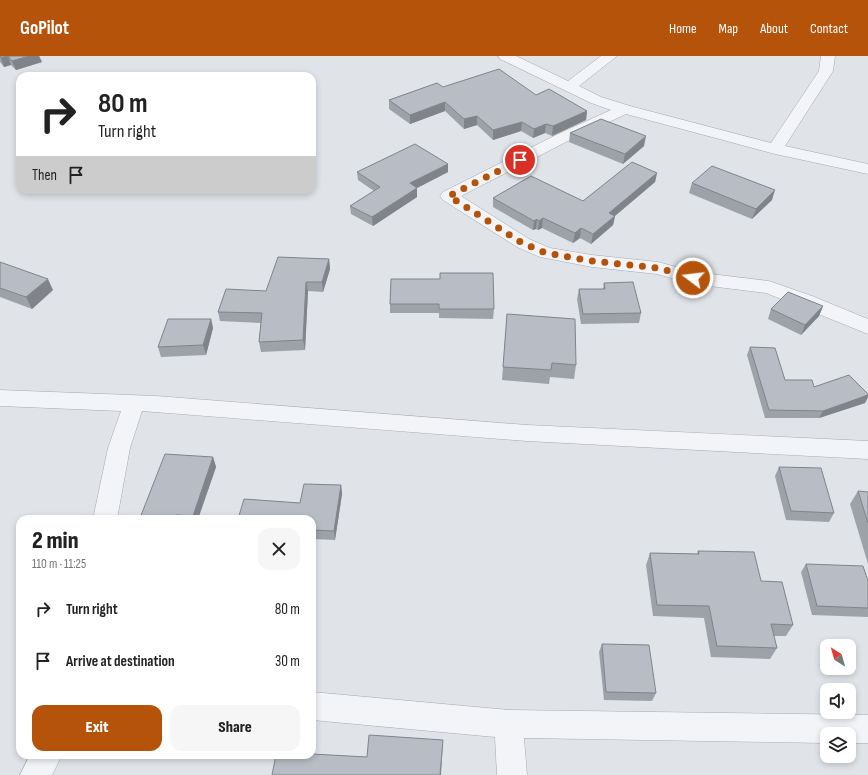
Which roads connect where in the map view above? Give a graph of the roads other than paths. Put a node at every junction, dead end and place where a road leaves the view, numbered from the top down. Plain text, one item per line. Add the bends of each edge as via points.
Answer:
1 (505, 56) edge
2 (610, 56) edge
3 (828, 56) edge
4 (569, 87) junction
5 (625, 109) junction
6 (775, 149) junction
7 (868, 169) edge
8 (868, 327) edge
9 (0, 398) edge
10 (134, 403) junction
11 (868, 450) edge
12 (106, 515) edge
13 (316, 706) edge
14 (509, 724) junction
15 (868, 729) edge
16 (45, 759) edge
17 (35, 775) edge
18 (512, 775) edge

1 - 4 street
2 - 4 street
3 - 6 street via 826,71
4 - 5 street via 596,100
5 - 6 street
5 - 8 street via 449,196 522,243 546,253 658,268 693,278 769,287
6 - 7 street
9 - 10 street
10 - 11 street via 528,433
10 - 12 street via 119,448
13 - 14 street
14 - 15 street
14 - 18 street
16 - 17 street

